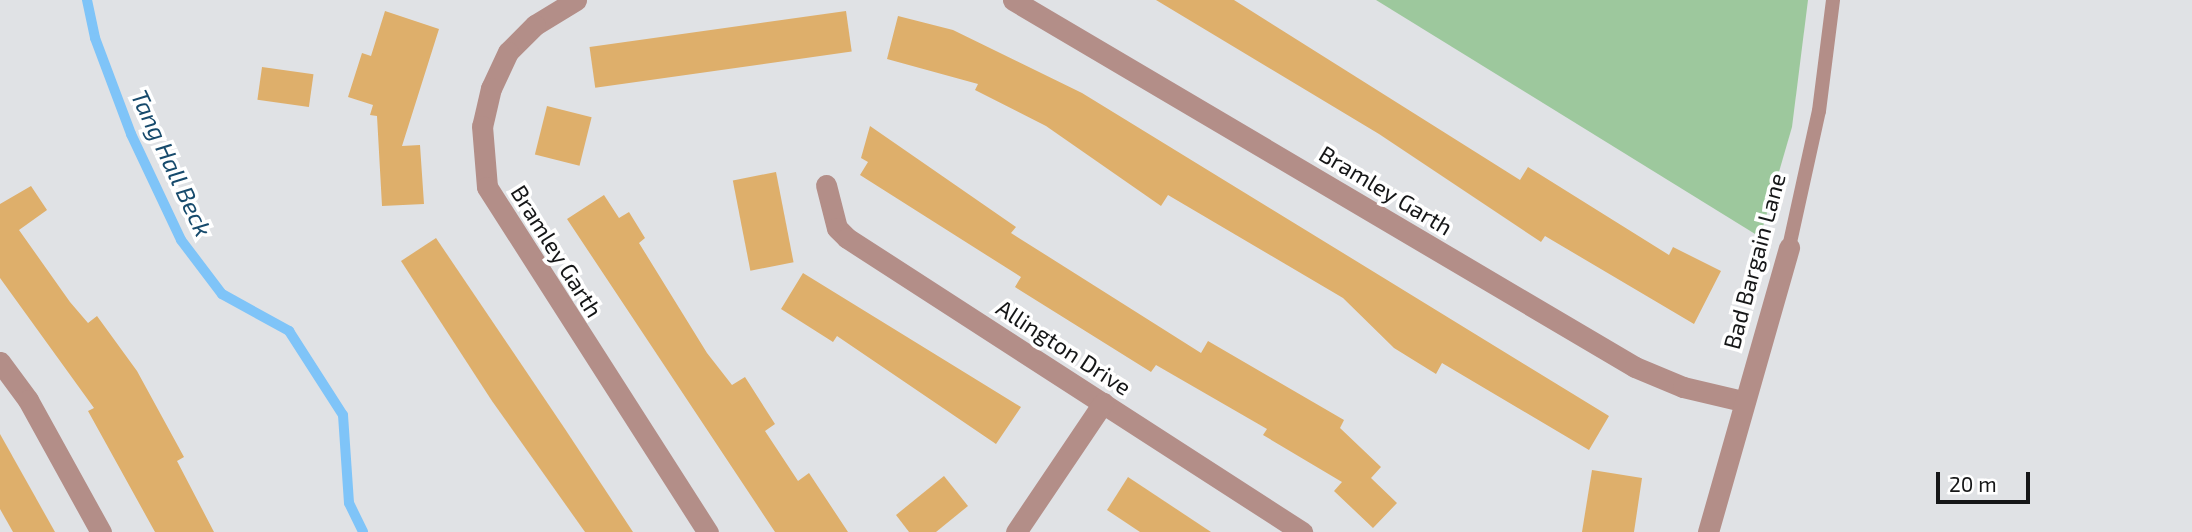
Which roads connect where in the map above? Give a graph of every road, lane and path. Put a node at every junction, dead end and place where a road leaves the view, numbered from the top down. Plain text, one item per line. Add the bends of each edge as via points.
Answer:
1 (576, 0) edge
2 (1013, 0) edge
3 (1833, 0) edge
4 (826, 185) dead end
5 (1790, 247) joint
6 (0, 362) edge
7 (1742, 401) junction
8 (1103, 403) junction
9 (102, 532) edge
10 (708, 532) edge
11 (1016, 532) edge
12 (1302, 532) edge
13 (1708, 532) edge

1 - 10 street, Bramley Garth via 535,25 508,52 491,88 481,136 487,187
2 - 7 street, Bramley Garth via 1635,367 1683,387
3 - 5 lane, Bad Bargain Lane via 1819,111
4 - 8 street, Allington Drive via 838,228 847,238
5 - 7 street, Bad Bargain Lane
6 - 9 street via 28,400
7 - 13 street, Bad Bargain Lane
8 - 11 street
8 - 12 street, Allington Drive

